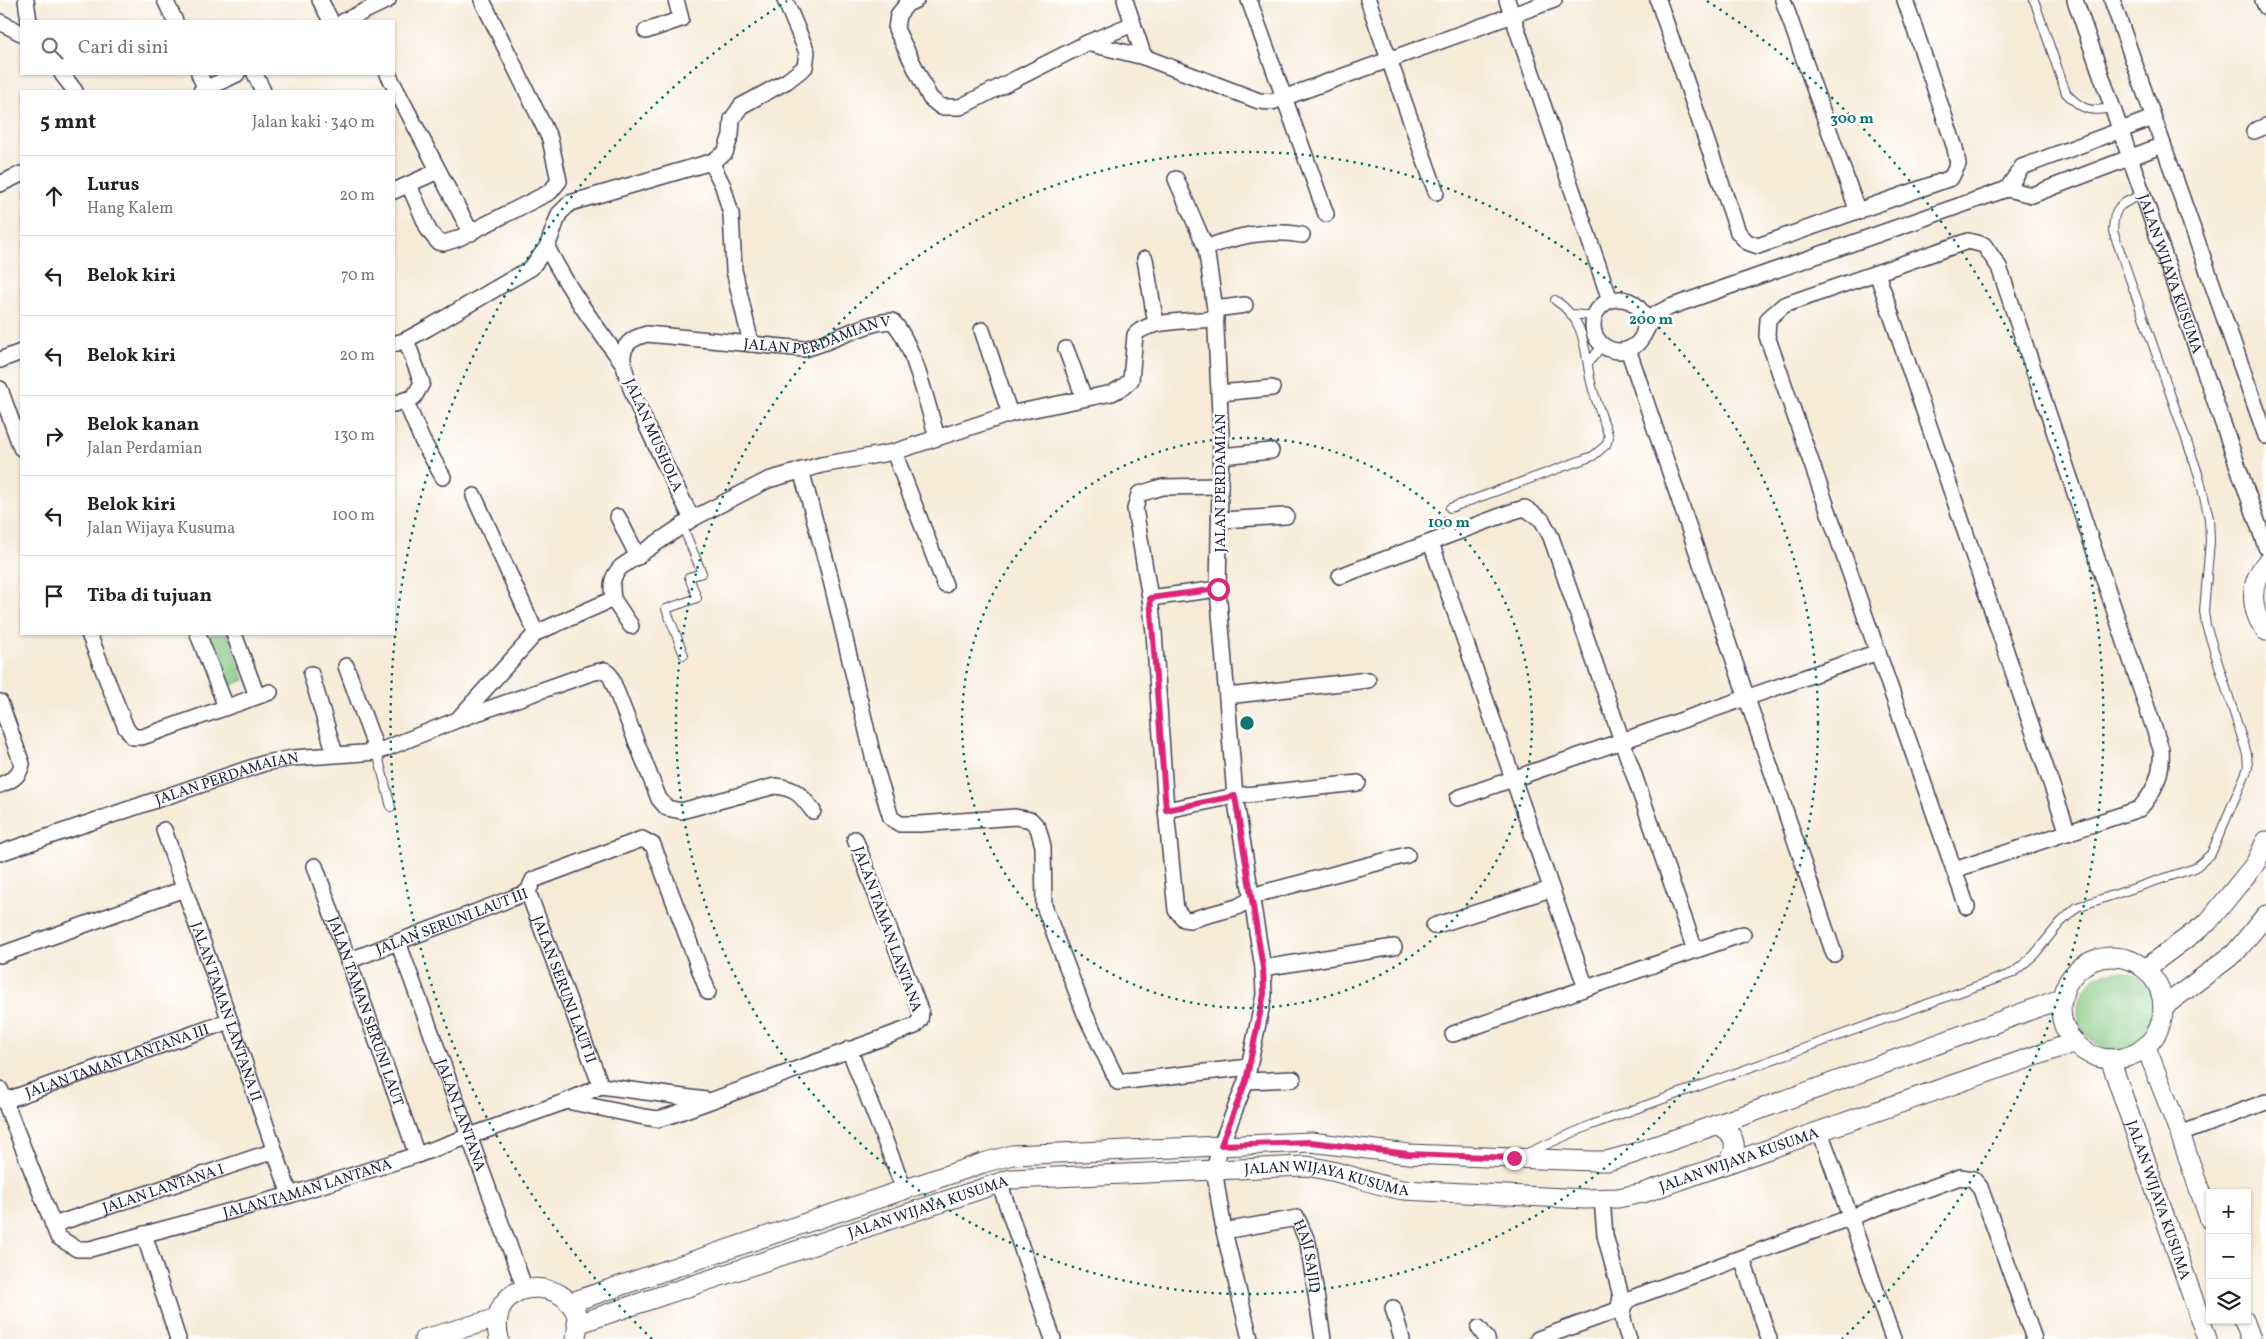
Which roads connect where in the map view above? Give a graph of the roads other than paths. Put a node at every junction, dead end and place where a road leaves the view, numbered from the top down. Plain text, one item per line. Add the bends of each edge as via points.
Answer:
1 (26, 0) edge
2 (166, 0) edge
3 (320, 0) edge
4 (388, 0) edge
5 (482, 0) edge
6 (676, 0) edge
7 (786, 0) edge
8 (916, 0) edge
9 (1125, 0) edge
10 (1249, 0) edge
11 (1368, 0) edge
12 (1507, 0) edge
13 (1554, 0) edge
14 (1658, 0) edge
15 (1783, 0) edge
16 (1905, 0) edge
17 (2034, 0) edge
18 (2075, 0) edge
19 (2112, 0) edge
20 (2264, 0) edge
21 (2266, 7) edge
22 (1512, 16) junction
23 (354, 19) edge
24 (29, 20) edge
25 (175, 20) edge
26 (330, 20) edge
27 (0, 22) edge
28 (1133, 24) junction
29 (646, 30) dead end
30 (20, 33) edge
31 (1087, 42) junction
32 (1144, 57) junction
33 (1389, 61) junction
34 (63, 75) edge
35 (199, 75) edge
36 (235, 75) edge
37 (255, 75) edge
38 (389, 75) edge
39 (74, 90) edge
40 (203, 90) edge
41 (263, 90) edge
42 (1284, 99) junction
43 (2113, 108) junction
44 (2154, 118) junction
45 (2120, 129) junction
46 (2163, 145) junction
47 (2130, 158) junction
48 (711, 162) junction
49 (438, 171) junction
50 (20, 174) edge
51 (1176, 179) dead end
52 (0, 184) edge
53 (409, 185) junction
54 (2007, 189) junction
55 (395, 191) edge
56 (1436, 192) dead end
57 (2143, 194) junction
58 (1858, 212) junction
59 (1326, 214) dead end
60 (471, 232) junction
61 (1302, 235) dead end
62 (547, 247) junction
63 (1206, 248) junction
64 (1145, 259) dead end
65 (1877, 272) junction
66 (1554, 300) dead end
67 (1610, 300) junction
68 (1628, 300) junction
69 (1244, 305) dead end
70 (1670, 307) junction
71 (1216, 314) junction
72 (1572, 314) junction
73 (1594, 316) junction
74 (1156, 324) junction
75 (982, 330) dead end
76 (647, 334) joint
77 (1642, 336) junction
78 (400, 342) edge
79 (751, 344) junction
80 (1603, 346) junction
81 (1066, 349) dead end
82 (1628, 349) junction
83 (20, 352) edge
84 (0, 360) edge
85 (1589, 362) junction
86 (623, 363) junction
87 (1272, 388) dead end
88 (0, 389) edge
89 (1220, 394) junction
90 (1084, 398) junction
91 (399, 402) edge
92 (1010, 414) junction
93 (2266, 436) edge
94 (937, 437) junction
95 (20, 445) edge
96 (1271, 451) dead end
97 (894, 452) junction
98 (1221, 456) junction
99 (801, 470) junction
100 (442, 477) dead end
101 (1220, 486) junction
102 (474, 496) dead end
103 (1450, 508) dead end
104 (1286, 516) dead end
105 (618, 517) dead end
106 (1221, 520) junction
107 (687, 522) junction
108 (1431, 543) junction
109 (2266, 547) edge
110 (638, 557) junction
111 (2266, 563) edge
112 (1340, 576) dead end
113 (945, 585) dead end
114 (1218, 589) junction
115 (1150, 598) junction
116 (613, 599) junction
117 (631, 626) dead end
118 (2266, 630) edge
119 (536, 633) junction
120 (89, 635) edge
121 (198, 635) edge
122 (234, 635) edge
123 (1878, 652) junction
124 (684, 655) dead end
125 (346, 666) dead end
126 (311, 674) dead end
127 (1368, 680) dead end
128 (1227, 696) junction
129 (1747, 697) junction
130 (0, 702) edge
131 (226, 707) junction
132 (457, 720) junction
133 (1622, 740) junction
134 (377, 752) junction
135 (335, 754) junction
136 (1513, 778) junction
137 (1358, 782) dead end
138 (0, 784) edge
139 (1235, 796) junction
140 (1458, 798) dead end
141 (391, 808) dead end
142 (1166, 810) junction
143 (813, 811) dead end
144 (164, 830) dead end
145 (2068, 833) junction
146 (855, 838) dead end
147 (2266, 841) edge
148 (0, 853) edge
149 (1407, 855) dead end
150 (314, 866) dead end
151 (1954, 870) junction
152 (184, 888) junction
153 (1551, 889) junction
154 (528, 892) junction
155 (1251, 898) junction
156 (1967, 907) dead end
157 (2266, 915) edge
158 (1434, 926) dead end
159 (1743, 934) dead end
160 (398, 942) junction
161 (1394, 947) dead end
162 (1695, 950) junction
163 (1834, 954) dead end
164 (0, 955) edge
165 (348, 960) junction
166 (1263, 968) junction
167 (2145, 969) junction
168 (1586, 988) junction
169 (708, 992) dead end
170 (2062, 998) junction
171 (2163, 1007) junction
172 (229, 1021) junction
173 (1453, 1034) dead end
174 (2074, 1042) junction
175 (2146, 1046) junction
176 (849, 1049) junction
177 (2110, 1059) junction
178 (1248, 1074) junction
179 (1293, 1079) dead end
180 (601, 1086) junction
181 (2, 1095) edge
182 (708, 1100) junction
183 (567, 1101) junction
184 (2266, 1102) edge
185 (1750, 1113) junction
186 (1716, 1125) junction
187 (1820, 1131) junction
188 (2180, 1134) junction
189 (468, 1138) junction
190 (1221, 1145) junction
191 (274, 1151) junction
192 (1762, 1151) junction
193 (417, 1155) junction
194 (1514, 1158) junction
195 (1728, 1163) junction
196 (1214, 1169) junction
197 (999, 1182) junction
198 (904, 1189) junction
199 (290, 1195) junction
200 (1602, 1199) junction
201 (2206, 1209) edge
202 (1851, 1218) junction
203 (53, 1224) junction
204 (1224, 1232) junction
205 (144, 1234) junction
206 (1742, 1258) junction
207 (525, 1289) junction
208 (569, 1302) junction
209 (1393, 1308) dead end
210 (498, 1318) junction
211 (2245, 1324) edge
212 (576, 1332) edge
213 (178, 1339) edge
214 (424, 1339) edge
215 (499, 1339) edge
216 (1053, 1339) edge
217 (1250, 1339) edge
218 (1323, 1339) edge
219 (1402, 1339) edge
220 (1538, 1339) edge
221 (1629, 1339) edge
222 (1769, 1339) edge
223 (1893, 1339) edge
224 (2034, 1339) edge
225 (2207, 1339) edge
226 (2251, 1339) edge

1 - 24 street
2 - 25 street
3 - 26 street
4 - 23 street
5 - 60 street via 550,140 560,181 550,192
6 - 29 street via 681,19
7 - 48 street via 807,52 805,67 787,81 741,106 732,118 725,152
8 - 31 street via 907,4 898,16 896,29 930,98 942,107 960,107
9 - 28 street
10 - 42 street
11 - 33 street
12 - 22 street
13 - 22 street
14 - 58 street via 1738,232 1747,242 1758,246
15 - 58 street
16 - 58 street via 1958,164 1951,178
17 - 43 lane via 2066,93 2089,111
18 - 43 street, JALAN WIJAYA KUSUMA
19 - 44 street
20 - 21 street
22 - 33 street
22 - 67 street
27 - 30 street
28 - 31 street
28 - 32 street
31 - 32 street
32 - 42 street via 1259,101
33 - 42 street
33 - 56 street
34 - 39 street
35 - 40 street
36 - 40 street
37 - 41 street
38 - 49 street
42 - 59 street
43 - 45 street, JALAN WIJAYA KUSUMA
44 - 45 street
44 - 46 street
45 - 47 street, JALAN WIJAYA KUSUMA
45 - 54 street via 2022,167
46 - 47 street
46 - 93 street
47 - 54 street via 2032,195
47 - 57 street, JALAN WIJAYA KUSUMA
48 - 62 street via 570,203 559,214
48 - 79 street via 732,214 734,270
49 - 53 street
49 - 60 street
50 - 52 street
51 - 63 street, JALAN PERDAMIAN
53 - 55 street
53 - 60 street via 429,232 438,242 444,243
54 - 70 street
57 - 109 street, JALAN WIJAYA KUSUMA
57 - 194 lane via 2121,204 2114,214 2113,232 2199,476 2210,533 2204,611 2206,625 2247,754 2248,768 2211,854 2195,868 2076,907 2034,955 2013,973 1591,1125
61 - 63 street via 1280,231 1257,233
62 - 78 street via 531,268
62 - 86 street via 583,310
63 - 71 street, JALAN PERDAMIAN
64 - 74 street
65 - 123 street via 1784,305 1768,318 1766,336
65 - 145 street
65 - 145 street via 1968,241 1984,245 1999,267 2161,749 2159,776 2151,796 2139,809
66 - 72 lane
67 - 68 street
67 - 73 street via 1601,305
68 - 70 street via 1652,309
68 - 77 street via 1638,306 1643,316
69 - 71 street
70 - 77 street via 1654,315
71 - 74 street
71 - 89 street, JALAN PERDAMIAN
72 - 73 lane
72 - 85 lane via 1580,328
73 - 80 street via 1593,329
74 - 90 street via 1135,335 1131,380 1124,388
75 - 92 street
76 - 79 street, JALAN PERDAMIAN V
76 - 86 street, JALAN MUSHOLA via 628,342
77 - 82 street
78 - 91 street via 422,384 414,397
79 - 94 street, JALAN PERDAMIAN V via 804,349 825,344 880,321 892,321 900,328 910,352
80 - 82 street via 1615,351
80 - 85 lane
81 - 90 street
82 - 129 street
83 - 84 street
85 - 103 lane via 1590,379 1609,437 1606,445 1594,456
86 - 107 street, JALAN MUSHOLA
87 - 89 street
88 - 95 street
89 - 98 street, JALAN PERDAMIAN
90 - 92 street
91 - 100 street
92 - 94 street
94 - 97 street
96 - 98 street
97 - 99 street
97 - 113 street
98 - 101 street, JALAN PERDAMIAN
99 - 107 street via 768,480
99 - 178 street via 891,818 900,824 920,824 1015,817 1030,820 1038,828 1043,846 1044,906 1085,1014 1118,1082
101 - 106 street, JALAN PERDAMIAN
101 - 115 street via 1162,487 1138,494 1135,509
102 - 119 street
104 - 106 street
105 - 110 street
106 - 114 street, JALAN PERDAMIAN
107 - 110 street
107 - 124 lane via 702,573 690,577 697,598 666,609
108 - 112 street
108 - 133 street via 1525,508 1542,520 1551,537
108 - 136 street
110 - 116 street via 615,574 611,584
111 - 118 street via 2257,578 2253,602
114 - 115 street
114 - 128 street, JALAN PERDAMIAN
115 - 142 street
116 - 117 street
116 - 119 street
119 - 132 street
120 - 131 street via 126,728 133,737 142,737
121 - 131 street
122 - 131 street via 263,694
123 - 129 street
123 - 151 street
125 - 134 street
126 - 135 street
127 - 128 street
128 - 139 street, JALAN PERDAMIAN
129 - 133 street
129 - 163 street
130 - 138 street via 22,764 13,780
132 - 134 street, JALAN PERDAMAIAN
132 - 143 street, JALAN PERDAMAIAN via 605,670 610,675 658,799 667,808 681,812 775,786 789,787 800,794
133 - 136 street
133 - 162 street
134 - 135 street, JALAN PERDAMAIAN
134 - 141 lane
135 - 148 street, JALAN PERDAMAIAN via 265,763
136 - 140 street
136 - 153 street
137 - 139 street
139 - 142 street
139 - 155 street, JALAN PERDAMIAN
142 - 155 street via 1174,905 1179,915 1190,920 1237,907
144 - 152 street, JALAN TAMAN LANTANA II
145 - 151 street
146 - 176 street, JALAN TAMAN LANTANA via 921,1012 915,1026
147 - 167 street via 2255,864 2208,922
149 - 155 street
150 - 165 street, JALAN TAMAN SERUNI LAUT
151 - 156 street
152 - 164 street
152 - 172 street, JALAN TAMAN LANTANA II
153 - 158 street
153 - 168 street
154 - 160 street, JALAN SERUNI LAUT III
154 - 169 street, JALAN SERUNI LAUT III via 533,880 642,839 652,845
154 - 180 street, JALAN SERUNI LAUT II
155 - 166 street, JALAN PERDAMIAN
157 - 171 street via 2235,953
159 - 162 street
160 - 165 street, JALAN SERUNI LAUT III
160 - 189 street, JALAN LANTANA
161 - 166 street
162 - 168 street
165 - 193 street, JALAN TAMAN SERUNI LAUT
166 - 178 street, JALAN PERDAMIAN via 1264,994
167 - 170 street via 2118,957 2103,958 2076,972
167 - 171 street via 2155,980
168 - 173 street
170 - 174 street via 2065,1026
170 - 185 street, JALAN WIJAYA KUSUMA
171 - 175 street via 2159,1029
172 - 181 street, JALAN TAMAN LANTANA III
172 - 191 street, JALAN TAMAN LANTANA II
174 - 177 street via 2090,1054
174 - 187 street, JALAN WIJAYA KUSUMA
175 - 177 street via 2135,1054
175 - 188 street
176 - 182 street
176 - 198 street
177 - 225 street, JALAN WIJAYA KUSUMA
178 - 179 street
178 - 190 street, JALAN PERDAMIAN
180 - 182 street
180 - 183 street, JALAN TAMAN LANTANA
181 - 203 street, JALAN TAMAN LANTANA
182 - 183 street via 658,1118
183 - 189 street, JALAN TAMAN LANTANA
184 - 188 street
185 - 186 street, JALAN WIJAYA KUSUMA
185 - 192 street via 1744,1133 1753,1147
186 - 194 street, JALAN WIJAYA KUSUMA via 1612,1160
186 - 195 street via 1733,1138 1734,1152
187 - 192 street, JALAN WIJAYA KUSUMA
187 - 202 street
188 - 201 street
189 - 193 street, JALAN TAMAN LANTANA
189 - 207 street, JALAN LANTANA
190 - 194 street, JALAN WIJAYA KUSUMA via 1311,1142 1408,1154
190 - 196 street, JALAN PERDAMIAN
190 - 198 street, JALAN WIJAYA KUSUMA via 1012,1155
191 - 199 street, JALAN TAMAN LANTANA II
191 - 203 street, JALAN LANTANA I
192 - 195 street, JALAN WIJAYA KUSUMA
193 - 199 street, JALAN TAMAN LANTANA
195 - 200 street, JALAN WIJAYA KUSUMA via 1643,1193
196 - 197 street, JALAN WIJAYA KUSUMA via 1030,1177
196 - 200 street, JALAN WIJAYA KUSUMA via 1321,1167 1403,1190
196 - 204 street
197 - 212 street, JALAN WIJAYA KUSUMA
197 - 216 street
198 - 208 street, JALAN WIJAYA KUSUMA
199 - 205 street, JALAN TAMAN LANTANA
200 - 220 street via 1606,1236 1620,1296 1619,1307
202 - 206 street
202 - 223 street
202 - 224 street via 1960,1177 1977,1182
203 - 205 street, JALAN TAMAN LANTANA via 58,1237 77,1249 90,1249
204 - 217 street
204 - 218 street, HAJI SAJID via 1297,1218 1308,1242
205 - 213 street
206 - 221 street via 1627,1301 1623,1320
206 - 222 street
207 - 208 street via 548,1289
207 - 210 street via 510,1297
208 - 212 street via 576,1317
209 - 219 street
210 - 214 street
210 - 215 street
211 - 226 street

